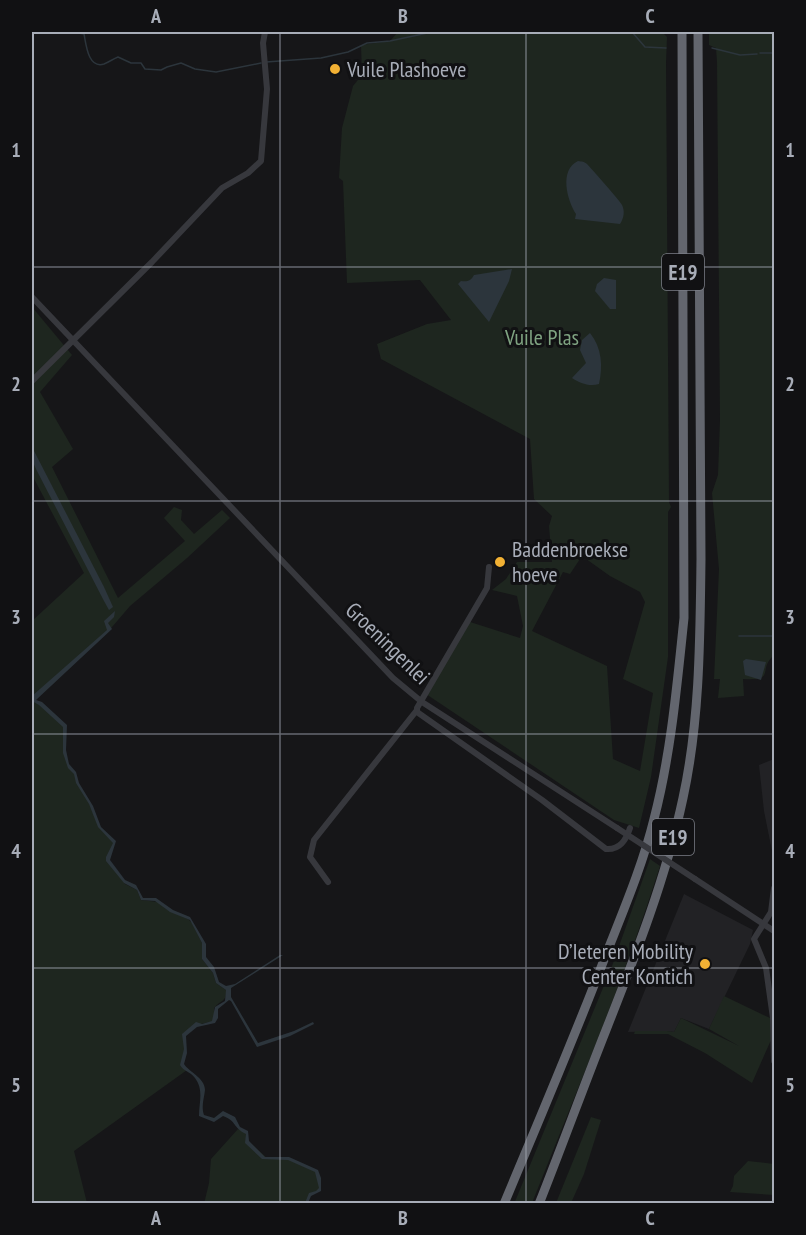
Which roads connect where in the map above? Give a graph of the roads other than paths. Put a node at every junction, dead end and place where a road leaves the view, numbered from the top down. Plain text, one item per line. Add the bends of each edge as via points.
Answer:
1 (265, 32) edge
2 (682, 32) edge
3 (698, 32) edge
4 (32, 297) edge
5 (72, 340) junction
6 (32, 381) edge
7 (489, 567) dead end
8 (422, 702) junction
9 (417, 710) junction
10 (630, 828) dead end
11 (328, 882) dead end
12 (774, 888) edge
13 (771, 926) edge
14 (774, 1061) edge
15 (504, 1203) edge
16 (539, 1203) edge

1 - 5 street via 267,89 261,161 249,173 222,188
2 - 15 highway, E19 via 684,618 664,768 654,821 620,919
3 - 16 highway, E19 via 701,559 700,648 691,744 683,797 651,912
4 - 5 street, Groeningenlei
5 - 6 street
5 - 8 street, Groeningenlei via 393,678
7 - 8 street via 487,588
8 - 9 street
8 - 13 street, Groeningenlei, bridge
9 - 10 street via 606,849 624,843
9 - 11 street via 314,840 310,857
12 - 13 street
13 - 14 street via 754,939 766,969

